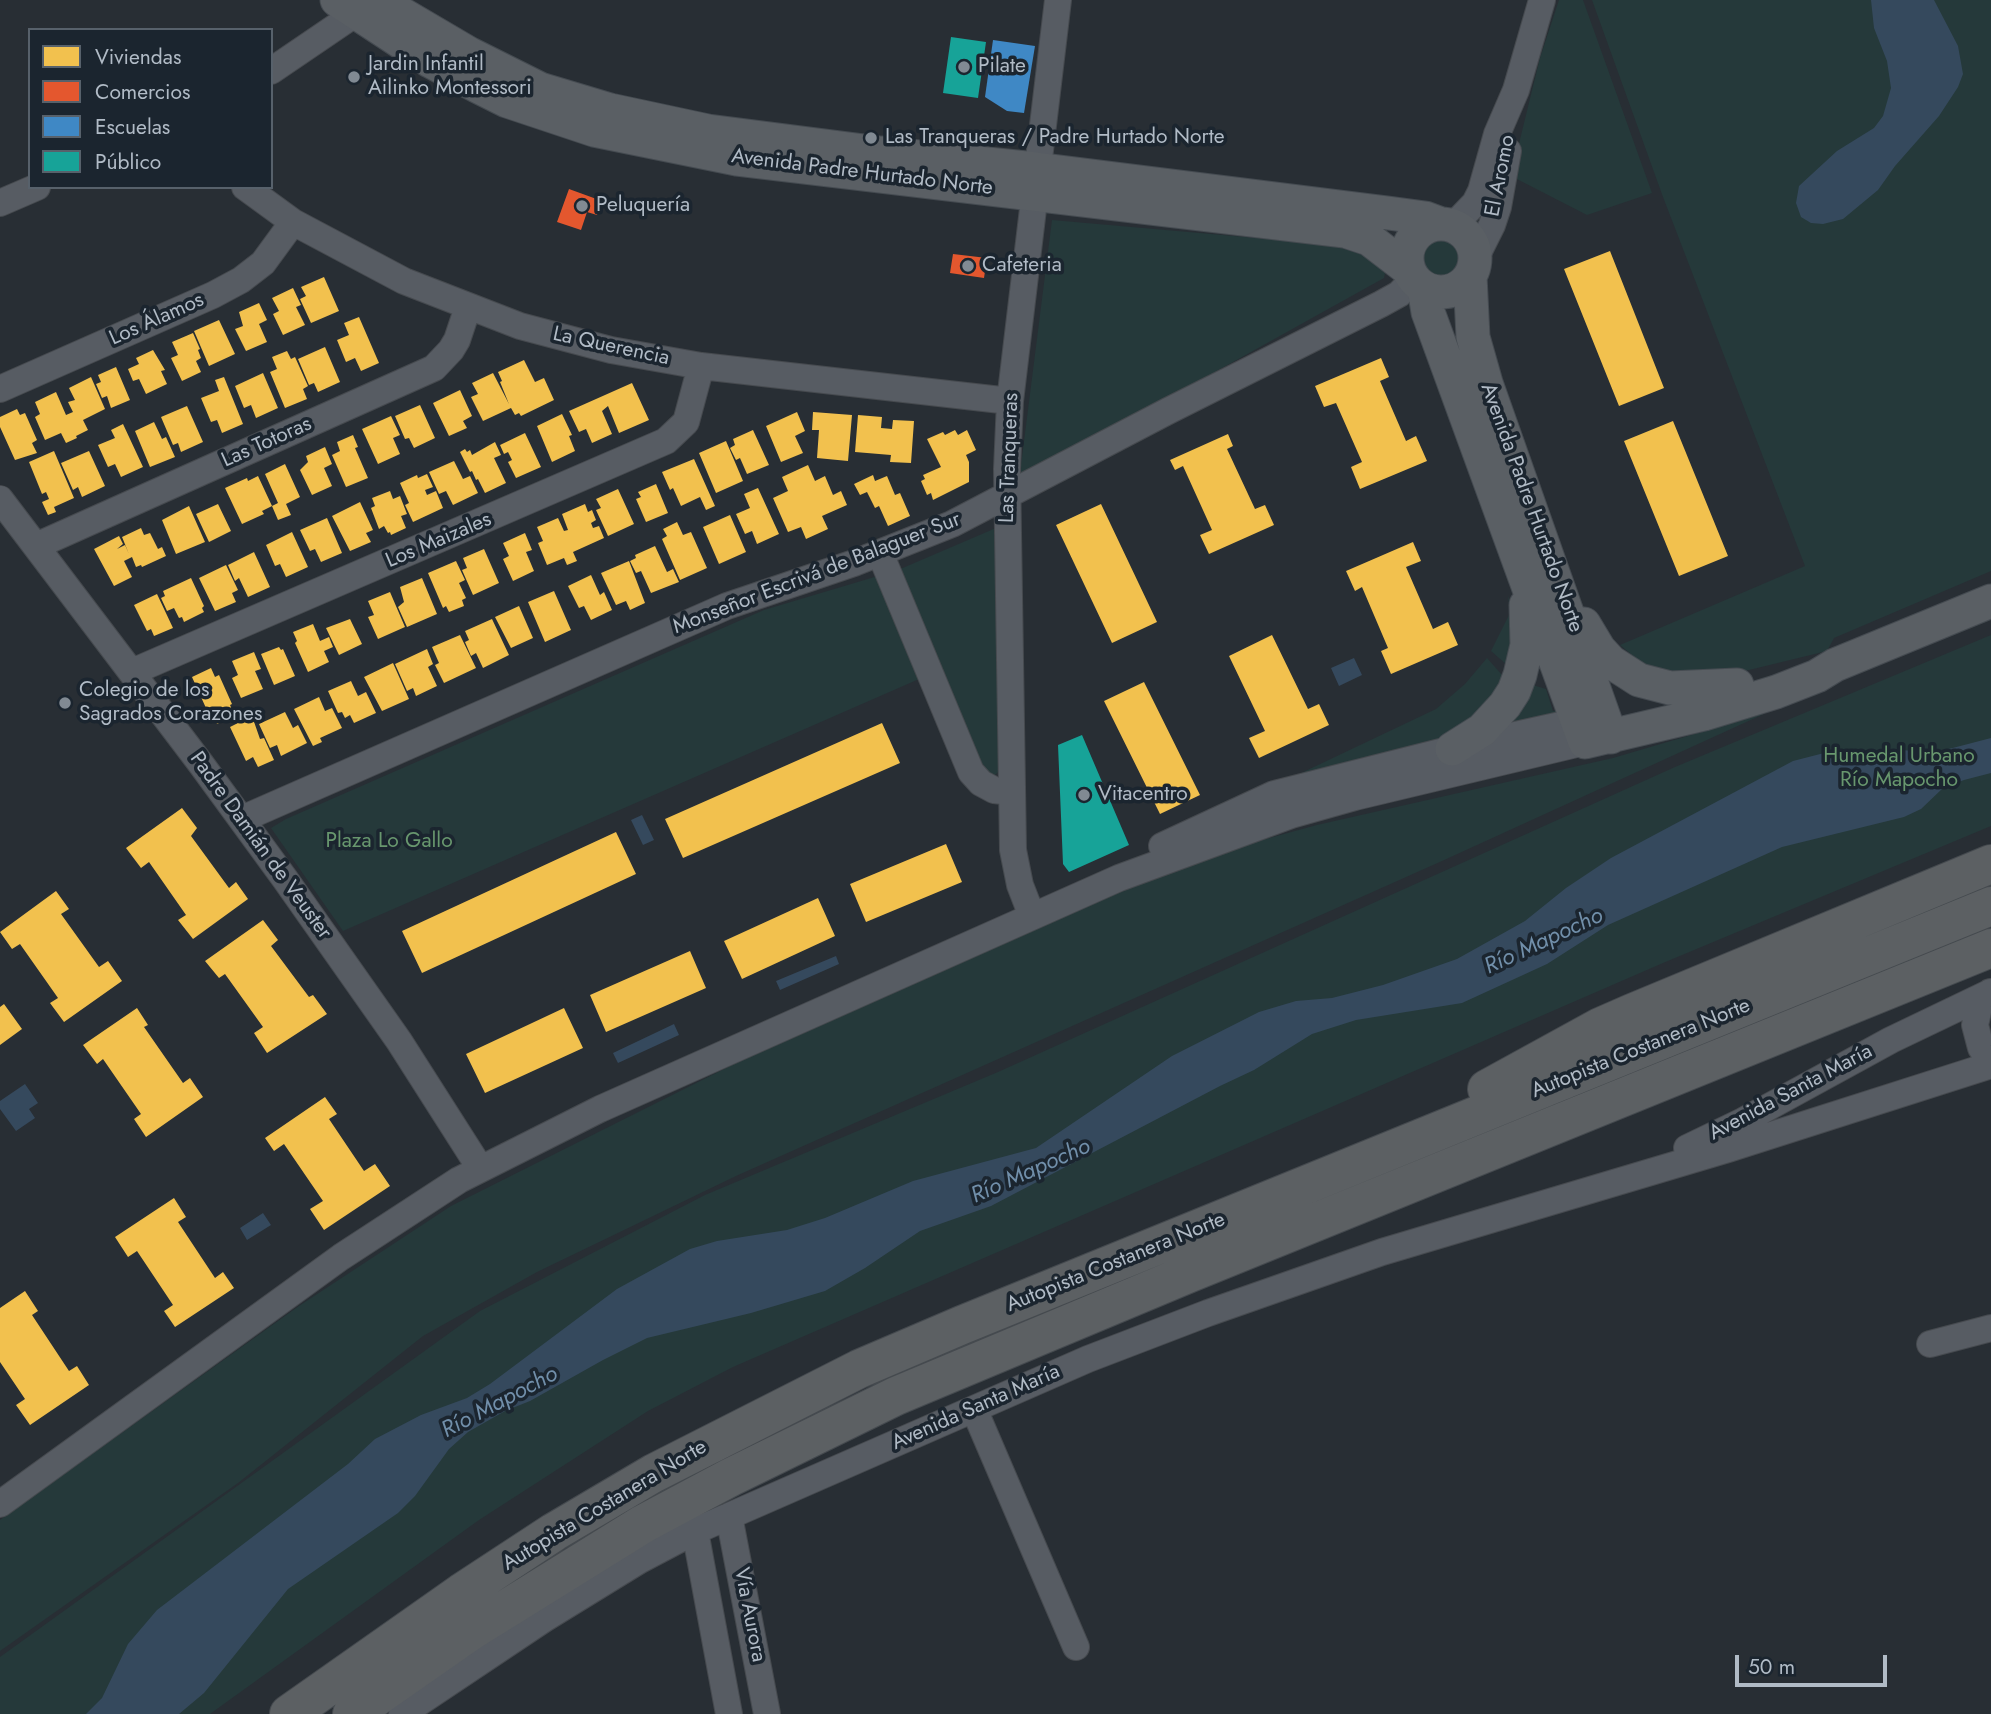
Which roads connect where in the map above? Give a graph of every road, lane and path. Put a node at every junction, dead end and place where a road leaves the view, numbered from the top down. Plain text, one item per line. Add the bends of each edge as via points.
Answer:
1 (1058, 0) edge
2 (1542, 0) edge
3 (362, 3) edge
4 (273, 70) edge
5 (1516, 90) junction
6 (1035, 181) junction
7 (32, 189) edge
8 (248, 189) edge
9 (0, 203) edge
10 (293, 222) junction
11 (1447, 225) junction
12 (1473, 267) junction
13 (1416, 279) junction
14 (468, 307) junction
15 (701, 366) junction
16 (0, 389) edge
17 (1010, 401) junction
18 (1007, 494) junction
19 (0, 499) edge
20 (36, 546) junction
21 (880, 553) junction
22 (1519, 561) junction
23 (1554, 572) junction
24 (1991, 601) edge
25 (1835, 665) junction
26 (132, 672) junction
27 (1737, 685) junction
28 (1594, 729) junction
29 (1452, 749) junction
30 (1012, 792) junction
31 (242, 819) junction
32 (1991, 864) edge
33 (1119, 878) junction
34 (1991, 906) edge
35 (1032, 916) junction
36 (1991, 948) edge
37 (1991, 992) edge
38 (1991, 1058) edge
39 (1991, 1065) edge
40 (1381, 1155) junction
41 (480, 1168) junction
42 (1589, 1190) junction
43 (1991, 1328) edge
44 (1930, 1344) dead end
45 (974, 1409) junction
46 (0, 1504) edge
47 (729, 1516) junction
48 (695, 1531) junction
49 (1076, 1647) dead end
50 (289, 1714) edge
51 (352, 1714) edge
52 (402, 1714) edge
53 (729, 1714) edge
54 (767, 1714) edge

1 - 6 street, Las Tranqueras
2 - 5 street, El Aromo
3 - 4 street
3 - 6 main road, Avenida Padre Hurtado Norte via 430,61 497,96 594,130 737,159
5 - 11 street, El Aromo via 1497,134 1481,191 1475,202
5 - 12 street, El Aromo via 1498,206
6 - 11 main road, Avenida Padre Hurtado Norte via 1401,215
6 - 13 main road, Avenida Padre Hurtado Norte via 1345,231 1369,239
6 - 17 street, Las Tranqueras
7 - 9 street
8 - 10 street, La Querencia
10 - 14 street, La Querencia via 404,281
10 - 16 street, Los Álamos via 263,263 241,280
11 - 12 main road via 1465,234 1473,245
11 - 13 main road via 1421,230 1413,238 1408,247
12 - 13 main road via 1463,284 1444,292
12 - 23 main road, Avenida Padre Hurtado Norte via 1473,337
13 - 18 street, Monseñor Escrivá de Balaguer Sur via 1381,304
13 - 22 main road, Avenida Padre Hurtado Norte
14 - 15 street, La Querencia via 611,350
14 - 20 street, Las Totoras via 457,340 434,368
15 - 17 street, La Querencia
15 - 26 street, Los Maizales via 686,422 666,441
17 - 18 street, Las Tranqueras
18 - 21 street, Monseñor Escrivá de Balaguer Sur via 951,524
18 - 30 street, Las Tranqueras
19 - 20 street, Padre Damián de Veuster
20 - 26 street, Padre Damián de Veuster
21 - 30 street via 971,772 994,790
21 - 31 street, Monseñor Escrivá de Balaguer Sur via 727,606
22 - 28 main road, Avenida Padre Hurtado Norte
22 - 29 main road via 1527,615 1520,675 1494,718
23 - 27 main road via 1599,649 1625,673 1670,688
23 - 28 main road, Avenida Padre Hurtado Norte
24 - 25 main road
25 - 27 main road
25 - 28 main road via 1764,696 1704,714
26 - 31 street, Padre Damián de Veuster
27 - 28 main road
28 - 29 street
28 - 33 street via 1291,815
29 - 33 street via 1274,794 1153,851
30 - 35 street, Las Tranqueras via 1013,850
31 - 41 street, Padre Damián de Veuster via 399,1041
32 - 40 highway via 1600,1027 1429,1122
33 - 35 street
34 - 40 highway, Autopista Costanera Norte
35 - 41 street
36 - 51 highway, Autopista Costanera Norte via 896,1396 643,1524 474,1629
37 - 38 street via 1979,1007 1975,1025 1981,1048
37 - 42 street, Avenida Santa María via 1718,1133
39 - 42 street, Avenida Santa María
40 - 50 highway, Autopista Costanera Norte via 962,1325 761,1417 654,1472 554,1532
41 - 46 street via 341,1257
42 - 45 street, Avenida Santa María via 1295,1281 1122,1346
43 - 44 street
45 - 47 street, Avenida Santa María
45 - 49 street
47 - 48 street, Avenida Santa María
47 - 54 street, Vía Aurora
48 - 52 street, Avenida Santa María via 544,1619
48 - 53 street, Vía Aurora

